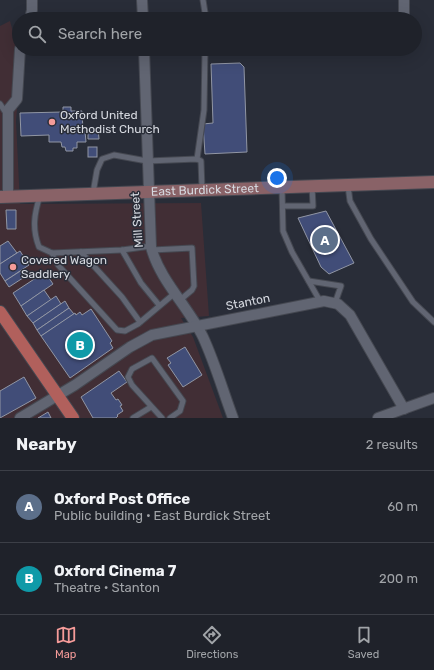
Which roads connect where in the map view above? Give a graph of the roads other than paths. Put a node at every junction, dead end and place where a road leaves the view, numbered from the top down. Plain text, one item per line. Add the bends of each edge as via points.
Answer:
1 (32, 0) edge
2 (142, 0) edge
3 (203, 0) edge
4 (404, 0) edge
5 (32, 12) edge
6 (143, 12) edge
7 (205, 12) edge
8 (404, 12) edge
9 (20, 56) edge
10 (144, 56) edge
11 (205, 56) edge
12 (0, 104) edge
13 (8, 116) junction
14 (4, 128) edge
15 (197, 159) junction
16 (147, 161) junction
17 (434, 182) edge
18 (348, 185) junction
19 (312, 186) junction
20 (282, 187) junction
21 (202, 190) junction
22 (148, 192) junction
23 (93, 194) junction
24 (40, 196) junction
25 (4, 197) edge
26 (282, 206) junction
27 (151, 248) junction
28 (122, 250) junction
29 (81, 252) junction
30 (52, 253) junction
31 (308, 281) junction
32 (178, 296) junction
33 (320, 301) junction
34 (335, 303) junction
35 (159, 306) junction
36 (0, 312) edge
37 (140, 322) junction
38 (434, 322) edge
39 (196, 326) junction
40 (58, 395) junction
41 (434, 398) edge
42 (151, 408) junction
43 (404, 409) junction
44 (20, 418) edge
45 (73, 418) edge
46 (133, 418) edge
47 (162, 418) edge
48 (170, 418) edge
49 (233, 418) edge
50 (378, 418) edge

1 - 5 street
2 - 6 street
3 - 7 lane
4 - 8 street
9 - 13 street via 17,99 8,110
10 - 16 street, Mill Street
11 - 15 lane via 204,110
12 - 13 lane
13 - 14 street
14 - 25 street
15 - 16 lane
15 - 21 lane via 201,161 202,166
16 - 22 street, Mill Street
16 - 23 lane via 114,155 102,159 97,170
17 - 18 main road, East Burdick Street
18 - 19 main road, East Burdick Street
18 - 38 lane via 350,201 371,239 413,302
19 - 20 main road, East Burdick Street
19 - 26 lane via 313,206
20 - 21 main road, East Burdick Street
20 - 26 lane
21 - 22 main road, East Burdick Street
22 - 23 main road, East Burdick Street
22 - 27 street, Mill Street
23 - 24 main road, East Burdick Street
24 - 25 main road, East Burdick Street
24 - 30 lane via 34,214 36,239 39,248
26 - 31 lane via 283,231
27 - 28 lane
27 - 32 street, Mill Street via 161,273
27 - 32 lane via 192,248 194,286 192,290
28 - 29 lane
28 - 35 lane via 141,283
29 - 30 lane
29 - 37 lane
30 - 37 lane via 58,265 117,330 125,331
31 - 33 lane
31 - 34 lane via 341,286
32 - 35 lane
32 - 39 street, Mill Street
33 - 34 street, Stanton
33 - 39 street, Stanton
34 - 43 street via 344,308 353,320
35 - 37 lane
36 - 40 main road
39 - 40 street, Stanton via 140,340
39 - 49 street, Mill Street via 203,337
40 - 44 street, Stanton
40 - 45 main road
41 - 43 street
42 - 46 lane
42 - 47 lane
42 - 48 lane via 128,377 132,369 152,358 183,400 180,411
43 - 50 street

